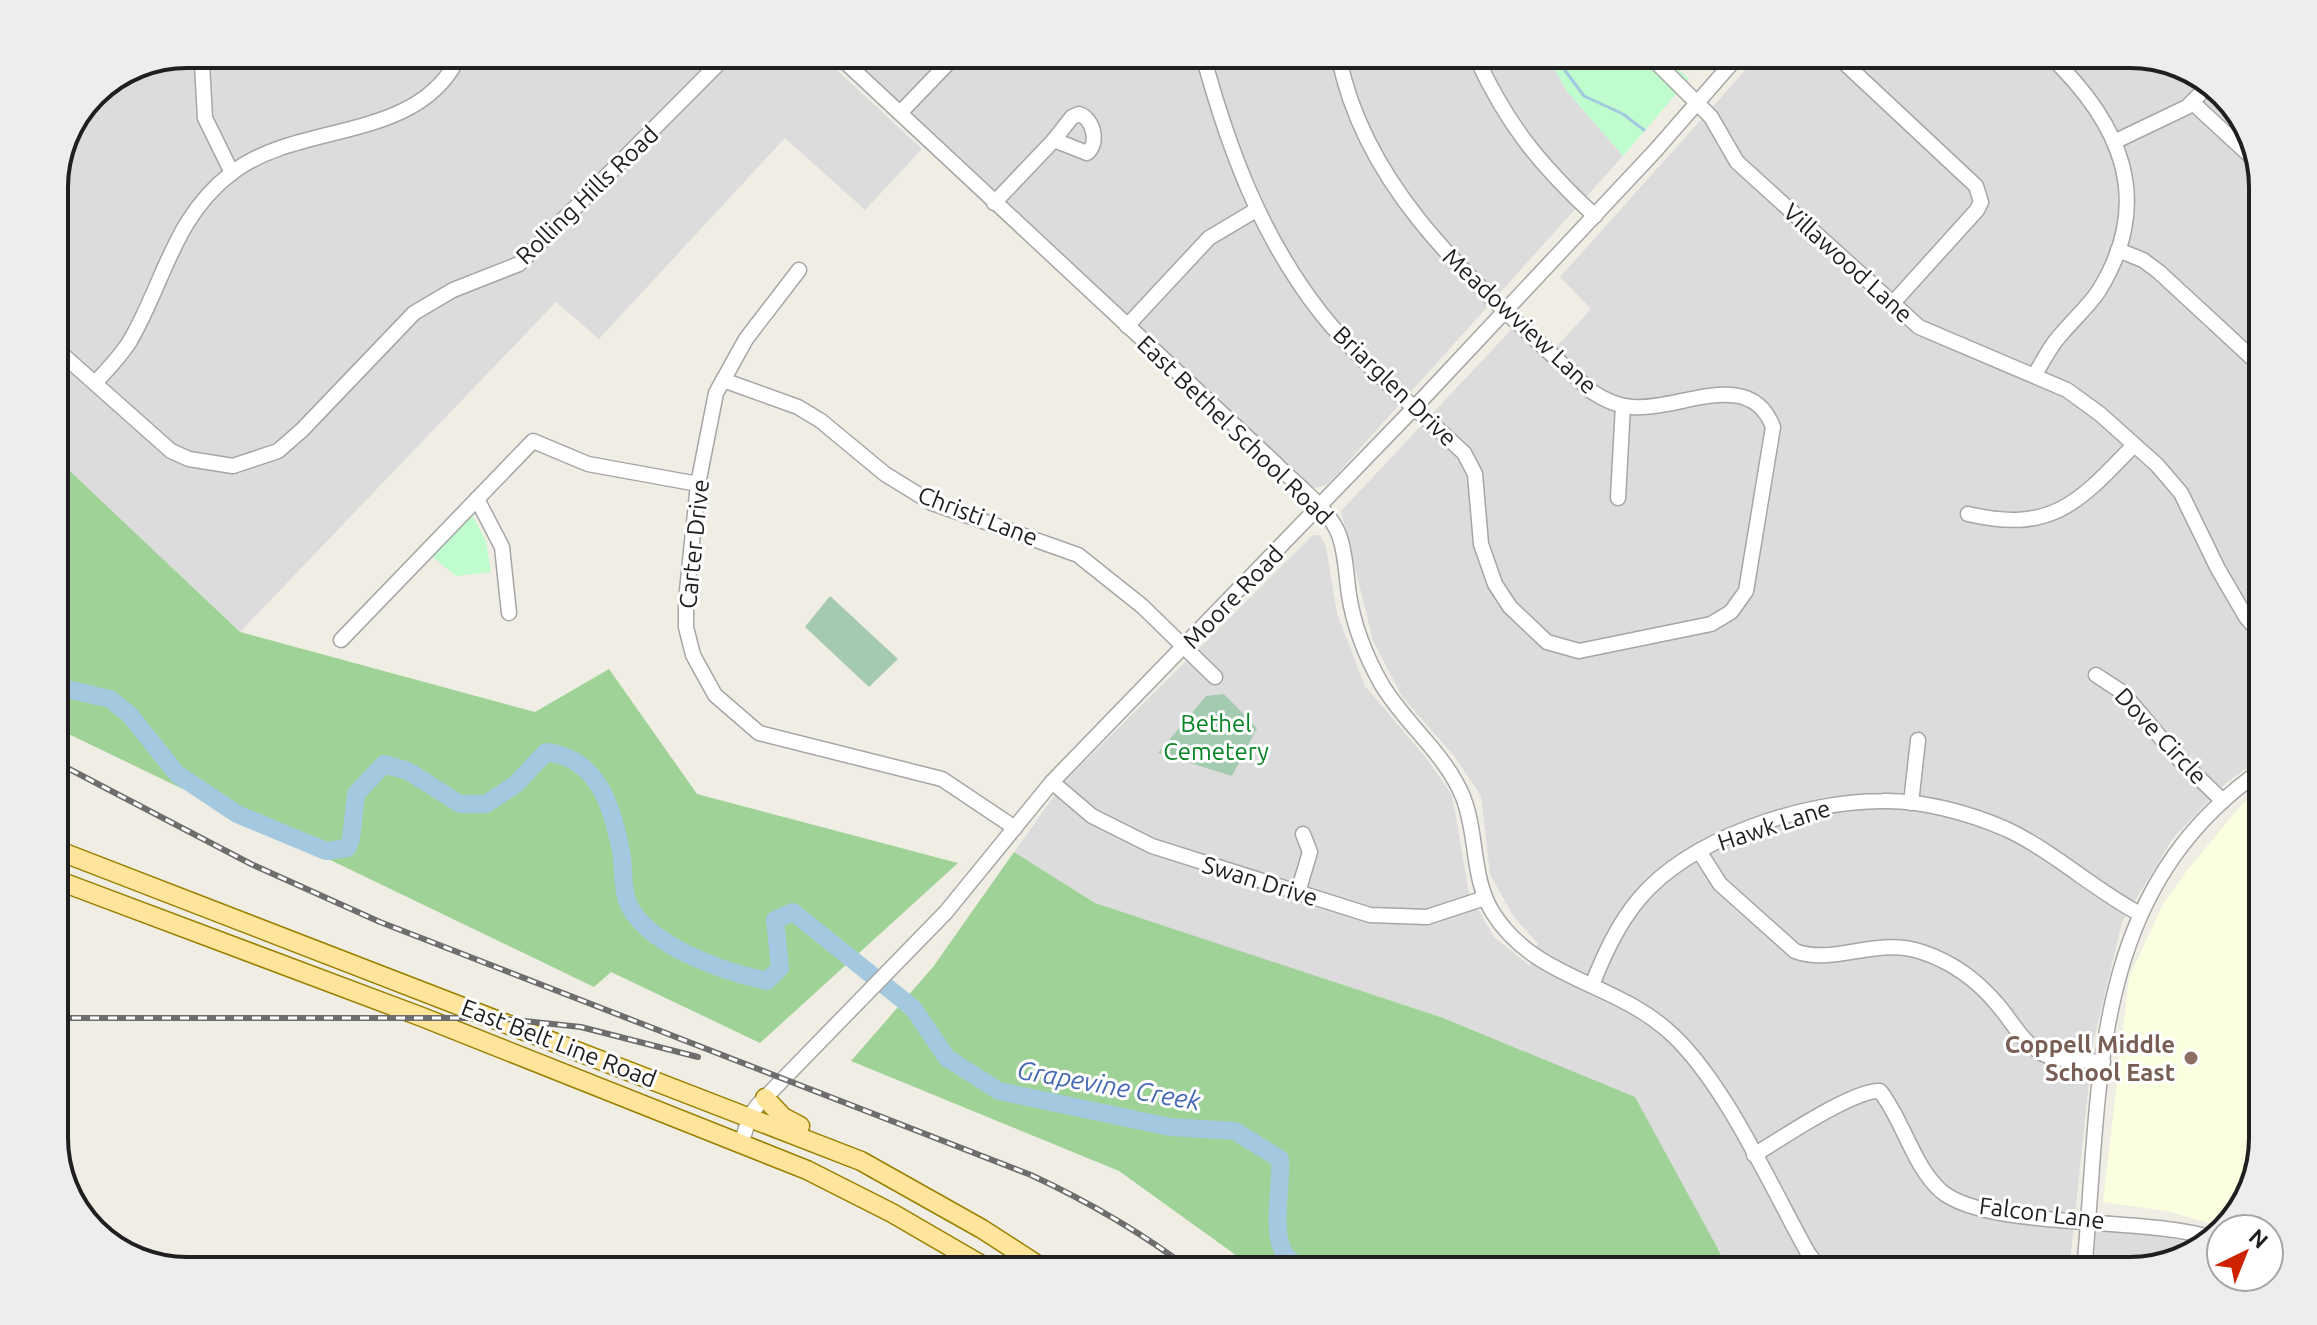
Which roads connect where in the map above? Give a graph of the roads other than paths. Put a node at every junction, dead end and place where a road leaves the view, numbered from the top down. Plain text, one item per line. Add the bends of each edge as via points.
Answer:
1 (202, 68) edge
2 (452, 68) edge
3 (714, 68) edge
4 (852, 68) edge
5 (943, 68) edge
6 (1206, 68) edge
7 (1342, 68) edge
8 (1481, 68) edge
9 (1662, 68) edge
10 (1728, 68) edge
11 (1850, 68) edge
12 (2062, 68) edge
13 (2202, 93) edge
14 (1697, 103) junction
15 (2193, 103) junction
16 (900, 113) junction
17 (1054, 140) dead end
18 (2116, 141) junction
19 (2243, 149) edge
20 (232, 173) junction
21 (994, 203) junction
22 (1256, 210) junction
23 (1595, 216) junction
24 (2118, 250) junction
25 (799, 270) dead end
26 (1892, 304) junction
27 (1506, 311) junction
28 (1127, 326) junction
29 (2249, 355) edge
30 (68, 359) edge
31 (2035, 374) junction
32 (723, 380) junction
33 (95, 383) junction
34 (1623, 406) junction
35 (1415, 407) junction
36 (2134, 445) junction
37 (698, 484) junction
38 (1618, 498) dead end
39 (477, 499) junction
40 (1319, 507) junction
41 (1968, 514) dead end
42 (1746, 591) joint
43 (509, 613) dead end
44 (2249, 616) edge
45 (341, 640) dead end
46 (1185, 646) junction
47 (2096, 675) dead end
48 (1215, 677) dead end
49 (1918, 740) dead end
50 (2249, 780) edge
51 (1052, 782) junction
52 (2223, 801) junction
53 (1911, 803) junction
54 (1015, 828) junction
55 (1303, 834) dead end
56 (1699, 851) junction
57 (68, 854) edge
58 (68, 884) edge
59 (1298, 892) junction
60 (1485, 898) junction
61 (2140, 914) junction
62 (251, 923) junction
63 (240, 949) junction
64 (1592, 985) junction
65 (2103, 1062) junction
66 (765, 1098) junction
67 (750, 1116) junction
68 (741, 1144) junction
69 (1754, 1155) junction
70 (861, 1161) junction
71 (2089, 1220) junction
72 (2198, 1235) edge
73 (968, 1257) edge
74 (1025, 1257) edge
75 (1811, 1257) edge
76 (2085, 1257) edge

1 - 20 street via 205,118
2 - 20 street via 418,103 277,148
3 - 33 street, Rolling Hills Road via 519,264 453,290 414,313 302,430 264,458 233,466 189,459 171,451
4 - 16 street, East Bethel School Road
5 - 16 street
6 - 22 street, Briarglen Drive via 1224,134
7 - 27 street, Meadowview Lane via 1359,120 1396,189 1458,266
8 - 23 street via 1521,140
9 - 14 street, Villawood Lane
10 - 14 street, Moore Road
11 - 26 street via 1980,194 1977,210
12 - 18 street via 2082,87
13 - 15 street
14 - 23 street, Moore Road
14 - 26 street, Villawood Lane via 1717,125 1737,162
15 - 18 street
15 - 19 street
16 - 21 street, East Bethel School Road
17 - 21 street
18 - 24 street via 2126,192
20 - 33 street via 186,220 130,340
21 - 28 street, East Bethel School Road
22 - 28 street via 1209,238
22 - 35 street, Briarglen Drive via 1321,313
23 - 27 street, Moore Road
24 - 29 street via 2159,272
24 - 31 street via 2096,295 2055,341
25 - 32 street, Carter Drive via 746,339
26 - 31 street, Villawood Lane via 1946,341
27 - 34 street, Meadowview Lane via 1591,391
27 - 35 street, Moore Road
28 - 40 street, East Bethel School Road
30 - 33 street, Rolling Hills Road
31 - 36 street, Villawood Lane via 2067,390
32 - 37 street, Carter Drive
32 - 46 street, Christi Lane via 798,407 932,503 1078,555
34 - 38 street
34 - 42 street, Meadowview Lane via 1734,394 1754,399 1768,413 1773,427
35 - 40 street, Moore Road
35 - 42 street, Briarglen Drive via 1472,465 1481,544 1495,584 1510,607 1547,642 1579,651 1711,624 1731,612
36 - 41 street via 2064,510 1998,521
36 - 44 street, Villawood Lane via 2181,493
37 - 39 street via 588,464 533,441
37 - 54 street, Carter Drive via 686,627 693,655 715,695 759,733 942,779
39 - 43 street via 502,547
39 - 45 street
40 - 46 street, Moore Road
40 - 60 street, East Bethel School Road via 1339,533 1354,620 1369,660 1404,716 1455,777
46 - 48 street, Christi Lane
46 - 51 street, Moore Road
47 - 52 street, Dove Circle via 2122,692
49 - 53 street
50 - 52 street
51 - 54 street, Moore Road
51 - 59 street, Swan Drive via 1092,816 1138,840
52 - 61 street via 2174,854
53 - 56 street, Hawk Lane via 1837,804 1798,812
53 - 61 street, Hawk Lane via 2007,830
54 - 66 street, Moore Road via 946,912
55 - 59 street via 1310,852
56 - 64 street, Hawk Lane via 1639,899 1603,956
56 - 65 street via 1720,884 1795,951 1809,956 1877,947 1921,951 1958,968 1979,985 2037,1049 2049,1056
57 - 62 main road, East Belt Line Road
58 - 63 main road, East Belt Line Road
59 - 60 street, Swan Drive via 1370,915 1404,918 1452,912
60 - 64 street, East Bethel School Road via 1506,931 1544,964
61 - 65 street via 2120,962
62 - 63 main road
62 - 67 main road, East Belt Line Road
63 - 68 main road, East Belt Line Road
64 - 69 street, East Bethel School Road via 1639,1008 1684,1045
65 - 71 street
66 - 67 street, Moore Road
66 - 70 main road via 783,1117 834,1140
67 - 68 street, Moore Road
67 - 70 main road, East Belt Line Road
68 - 73 main road, East Belt Line Road via 807,1170
69 - 71 street, Falcon Lane via 1829,1110 1870,1090 1880,1091 1941,1190 1988,1212
69 - 75 street, East Bethel School Road
70 - 74 main road, East Belt Line Road
71 - 72 street, Falcon Lane
71 - 76 street

